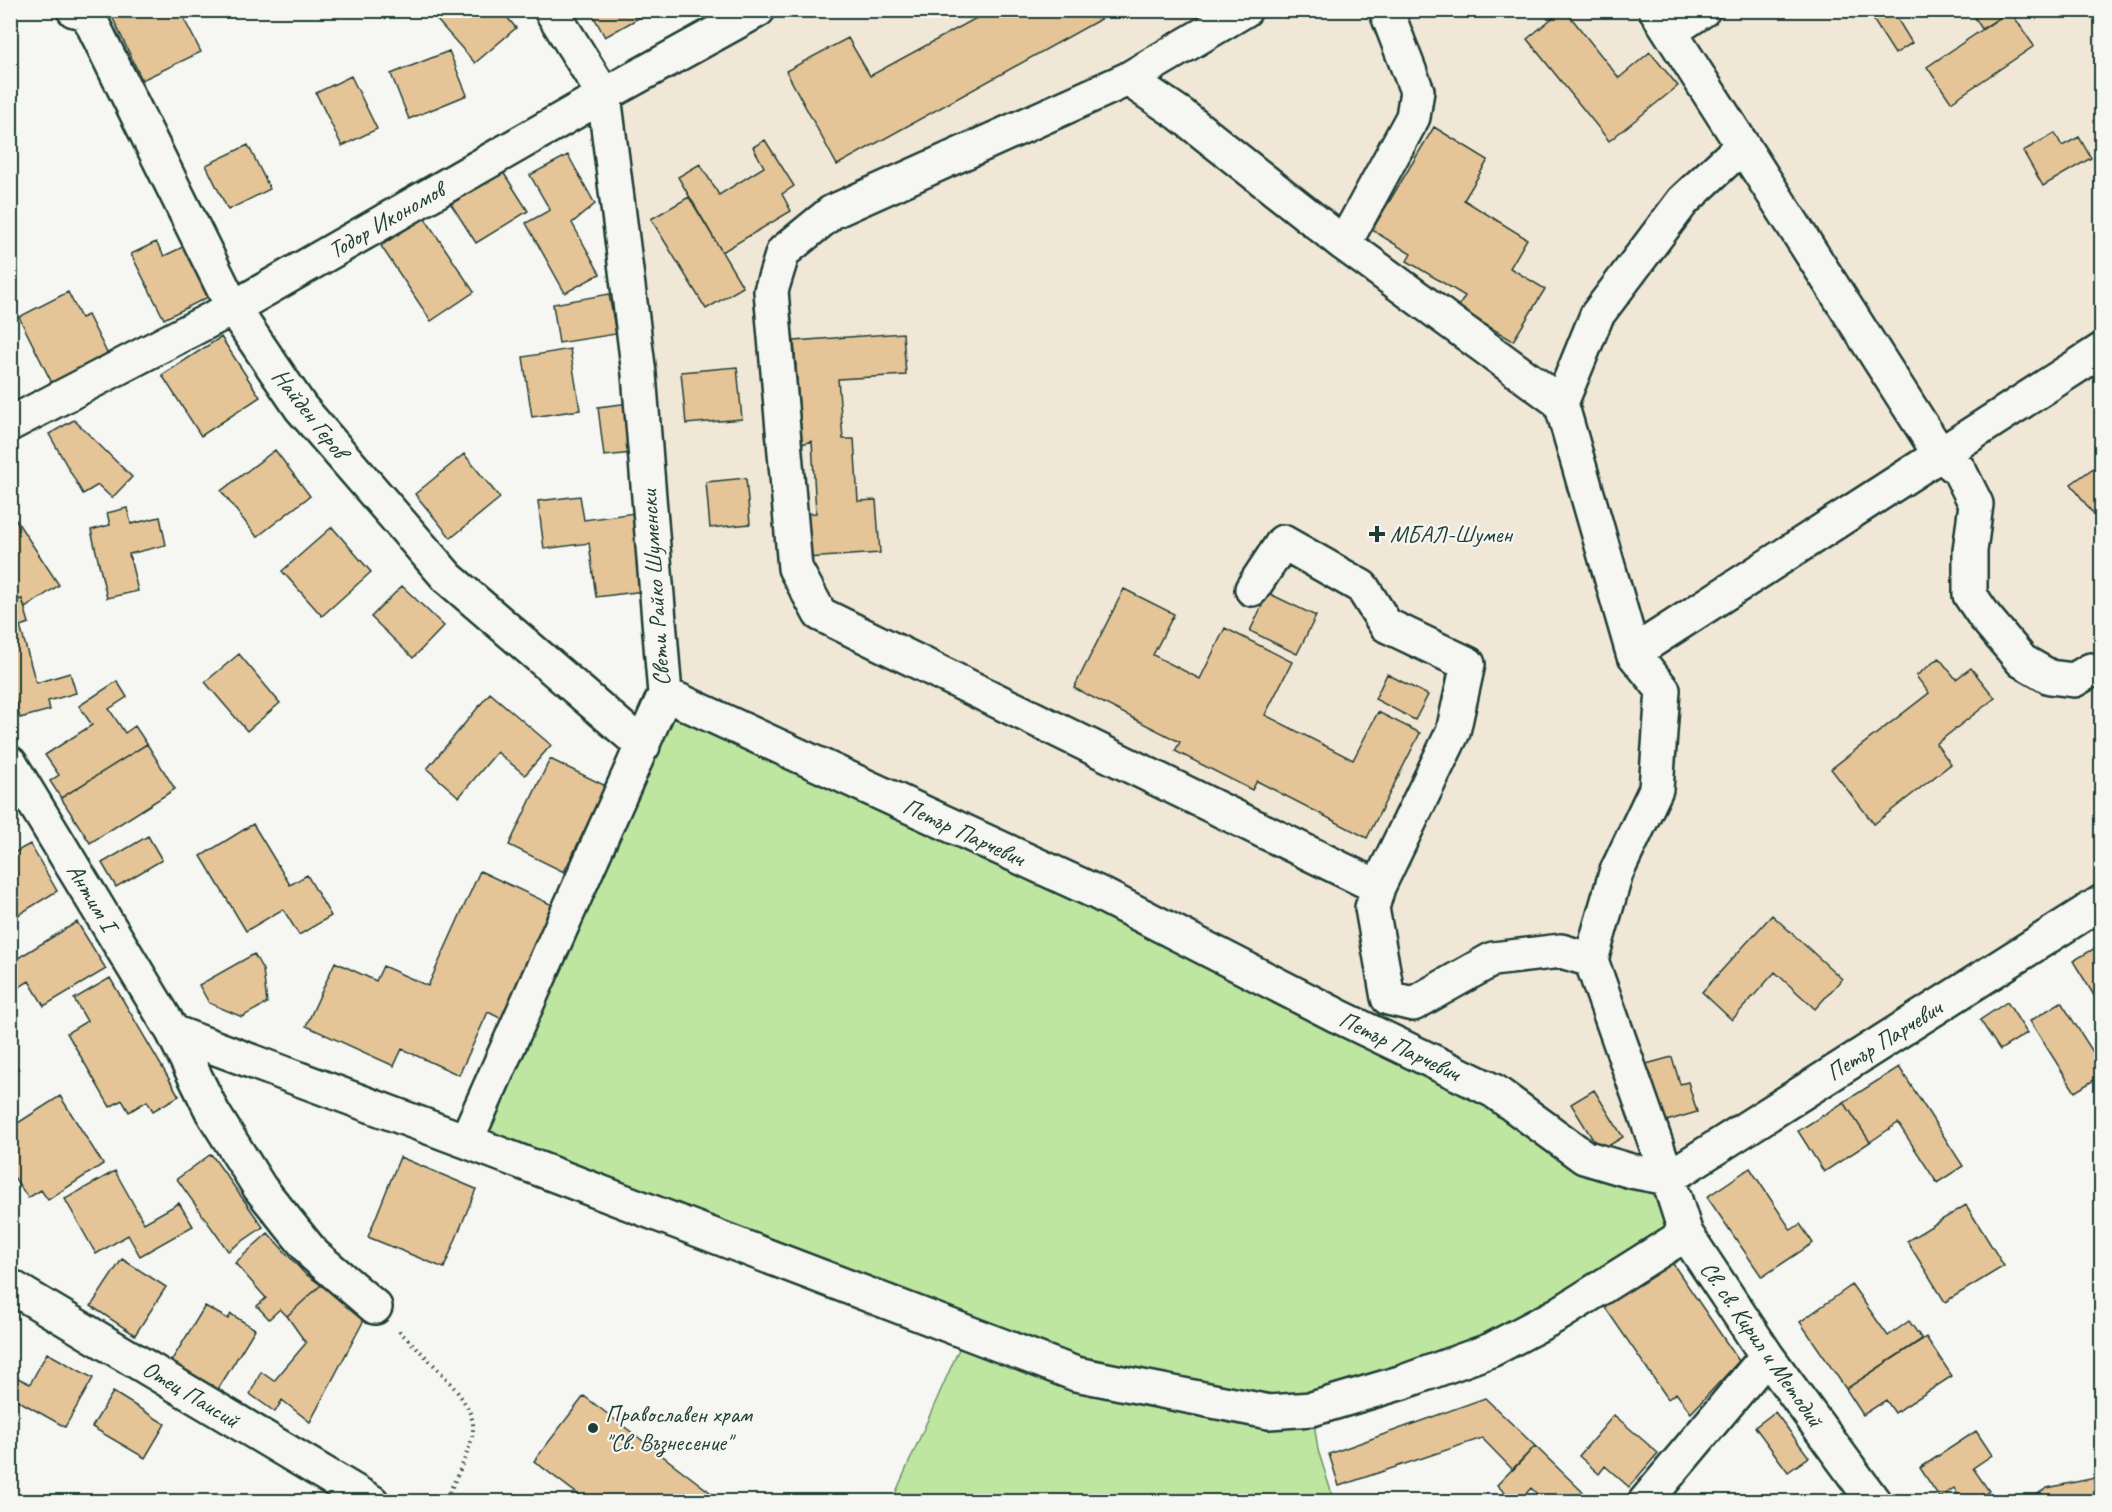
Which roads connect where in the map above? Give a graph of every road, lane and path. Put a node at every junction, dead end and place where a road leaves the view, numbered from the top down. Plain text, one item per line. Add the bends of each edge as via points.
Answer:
1 (551, 10) edge
2 (758, 10) edge
3 (1245, 10) edge
4 (1386, 10) edge
5 (1703, 10) edge
6 (83, 11) edge
7 (1663, 21) edge
8 (1128, 79) junction
9 (604, 95) junction
10 (1742, 147) junction
11 (1344, 244) junction
12 (233, 308) junction
13 (2102, 350) edge
14 (1561, 403) junction
15 (10, 424) edge
16 (1939, 453) junction
17 (1252, 589) dead end
18 (1633, 653) junction
19 (2091, 670) dead end
20 (665, 694) junction
21 (643, 746) junction
22 (10, 763) edge
23 (1378, 887) junction
24 (2102, 902) edge
25 (1591, 960) junction
26 (173, 1032) junction
27 (466, 1141) junction
28 (1668, 1178) junction
29 (1686, 1234) junction
30 (10, 1286) edge
31 (375, 1307) joint
32 (1767, 1356) junction
33 (372, 1502) edge
34 (446, 1502) edge
35 (1645, 1502) edge
36 (1874, 1502) edge

1 - 9 street, Свети Райко Шуменски
2 - 9 street, Тодор Икономов
3 - 8 street
4 - 11 street via 1416,91 1413,117
5 - 7 street
6 - 12 street, Найден Геров
7 - 10 street
8 - 11 street via 1180,114
8 - 23 street via 832,212 783,252 771,291 795,568 820,614
9 - 12 street, Тодор Икономов
9 - 20 street, Свети Райко Шуменски via 639,374
10 - 14 street via 1683,201 1597,315
10 - 16 street
11 - 14 street
12 - 15 street, Тодор Икономов
12 - 21 street, Найден Геров via 301,408 448,578
13 - 16 street
14 - 18 street
16 - 18 street
16 - 19 street via 1959,470 1976,504 1970,595 1984,617 2022,661 2050,677 2074,680
17 - 23 street via 1283,542 1362,587 1386,625 1468,664 1453,732
18 - 25 street via 1663,690 1656,789 1616,873
20 - 21 street, Свети Райко Шуменски
20 - 28 street, Петър Парчевич via 1098,893 1494,1092 1584,1157
21 - 27 street, Свети Райко Шуменски
22 - 26 street, Антим I
23 - 25 street via 1372,908 1388,998 1413,1004 1493,958 1561,951
24 - 28 street, Петър Парчевич
25 - 28 street, Св. св. Кирил и Методий
26 - 27 street
26 - 31 street, Антим I via 213,1113 260,1188 314,1255
27 - 29 street via 1076,1374 1269,1412 1312,1409 1404,1382 1491,1350 1559,1314
28 - 29 street, Св. св. Кирил и Методий
29 - 32 street, Св. св. Кирил и Методий
30 - 33 street, Отец Паисий
31 - 34 path via 454,1387 471,1416 471,1440
32 - 35 street
32 - 36 street, Св. св. Кирил и Методий

